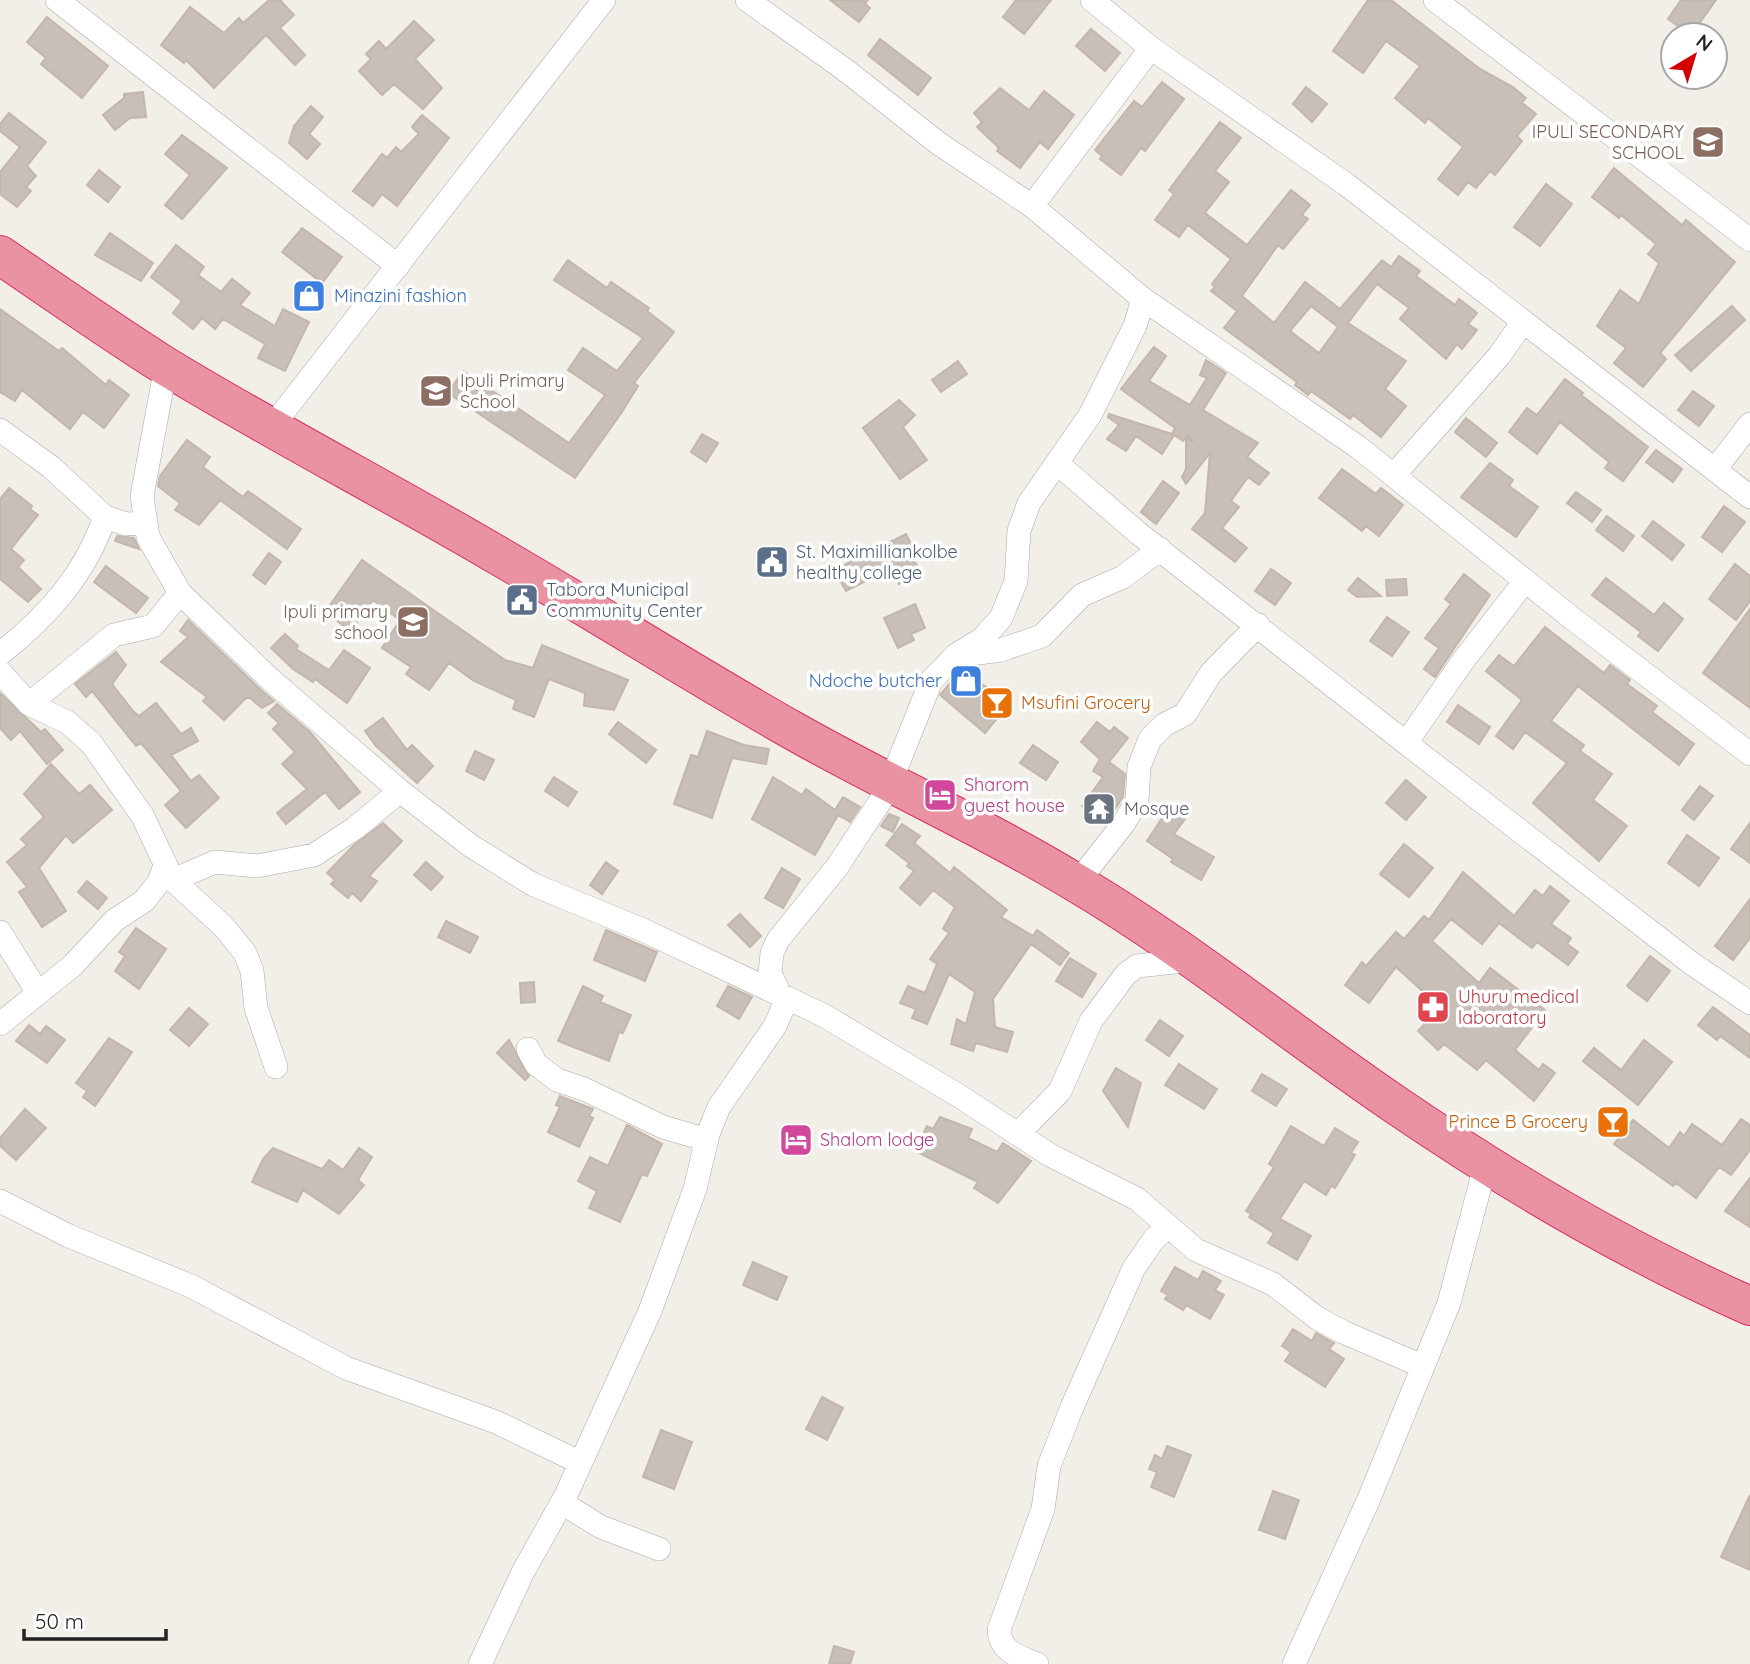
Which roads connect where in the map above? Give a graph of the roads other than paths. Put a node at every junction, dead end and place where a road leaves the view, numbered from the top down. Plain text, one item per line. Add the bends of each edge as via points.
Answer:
1 (57, 0) edge
2 (604, 0) edge
3 (747, 0) edge
4 (1092, 0) edge
5 (1435, 0) edge
6 (1151, 48) junction
7 (1032, 205) junction
8 (1750, 240) edge
9 (0, 255) edge
10 (398, 266) junction
11 (1143, 299) junction
12 (1523, 322) junction
13 (166, 366) junction
14 (1750, 424) edge
15 (271, 428) junction
16 (0, 430) edge
17 (1058, 464) junction
18 (1716, 468) junction
19 (1394, 475) junction
20 (1750, 496) edge
21 (105, 517) junction
22 (145, 523) junction
23 (1160, 550) junction
24 (1525, 581) junction
25 (180, 593) junction
26 (1258, 625) junction
27 (0, 654) edge
28 (956, 655) junction
29 (0, 672) edge
30 (29, 704) junction
31 (1406, 743) junction
32 (1750, 754) edge
33 (891, 781) junction
34 (401, 791) junction
35 (169, 873) junction
36 (1077, 883) junction
37 (0, 932) edge
38 (1193, 960) junction
39 (38, 993) junction
40 (780, 995) junction
41 (1750, 1003) edge
42 (0, 1024) edge
43 (528, 1049) dead end
44 (276, 1067) dead end
45 (1019, 1133) junction
46 (707, 1140) junction
47 (1486, 1163) junction
48 (0, 1201) edge
49 (1168, 1227) junction
50 (1750, 1306) edge
51 (1422, 1366) junction
52 (579, 1462) junction
53 (562, 1503) junction
54 (659, 1549) dead end
55 (480, 1664) edge
56 (1037, 1664) edge
57 (1294, 1664) edge

1 - 10 street
2 - 10 street
3 - 7 street via 938,143
4 - 6 street
5 - 8 street
6 - 7 street
6 - 12 street via 1293,146
7 - 11 street
9 - 13 highway
10 - 15 street
11 - 17 street via 1109,380
11 - 19 street via 1316,416
12 - 18 street
12 - 19 street via 1499,356
13 - 15 highway
13 - 22 street via 142,496
14 - 18 street
15 - 33 highway via 493,552 798,734
16 - 21 street via 51,467
17 - 23 street
17 - 28 street via 1023,518 1016,549 1016,581 1001,618 982,639
18 - 20 street
19 - 24 street
21 - 22 street via 126,524
21 - 27 street via 85,563 55,606
22 - 25 street via 148,537
23 - 26 street
23 - 28 street via 1123,577 1082,595 1042,636 1001,650
24 - 31 street
24 - 32 street
25 - 30 street via 153,626 114,635
25 - 34 street via 271,680
26 - 31 street
26 - 36 street via 1211,673 1185,714 1150,739 1139,767 1137,801
28 - 33 street via 930,681
29 - 30 street
30 - 35 street via 67,722 91,743 142,815
31 - 41 street via 1691,963
33 - 36 highway
33 - 40 street via 847,853 778,940 769,973
34 - 35 street via 314,855 257,866 215,862
34 - 40 street via 452,833 534,885
35 - 39 street via 145,901 115,920 72,966
35 - 44 street via 248,958 256,1008
36 - 38 highway
37 - 39 street
38 - 45 street via 1137,966 1126,974 1091,1021 1060,1091
38 - 47 highway via 1384,1097
39 - 42 street
40 - 45 street via 843,1026
40 - 46 street via 784,1006 775,1026 719,1107
43 - 46 street via 536,1064 557,1080 663,1127
45 - 49 street via 1050,1155 1137,1199
46 - 52 street via 695,1189 655,1300
47 - 50 highway via 1578,1221
47 - 51 street via 1449,1303
48 - 52 street via 69,1236 191,1286 346,1368 496,1422
49 - 51 street via 1196,1250 1273,1284 1334,1327
49 - 56 street via 1134,1268 1072,1407 1049,1466 1043,1509 999,1630 1007,1650
51 - 57 street via 1368,1501
52 - 53 street
53 - 54 street via 601,1527
53 - 55 street

